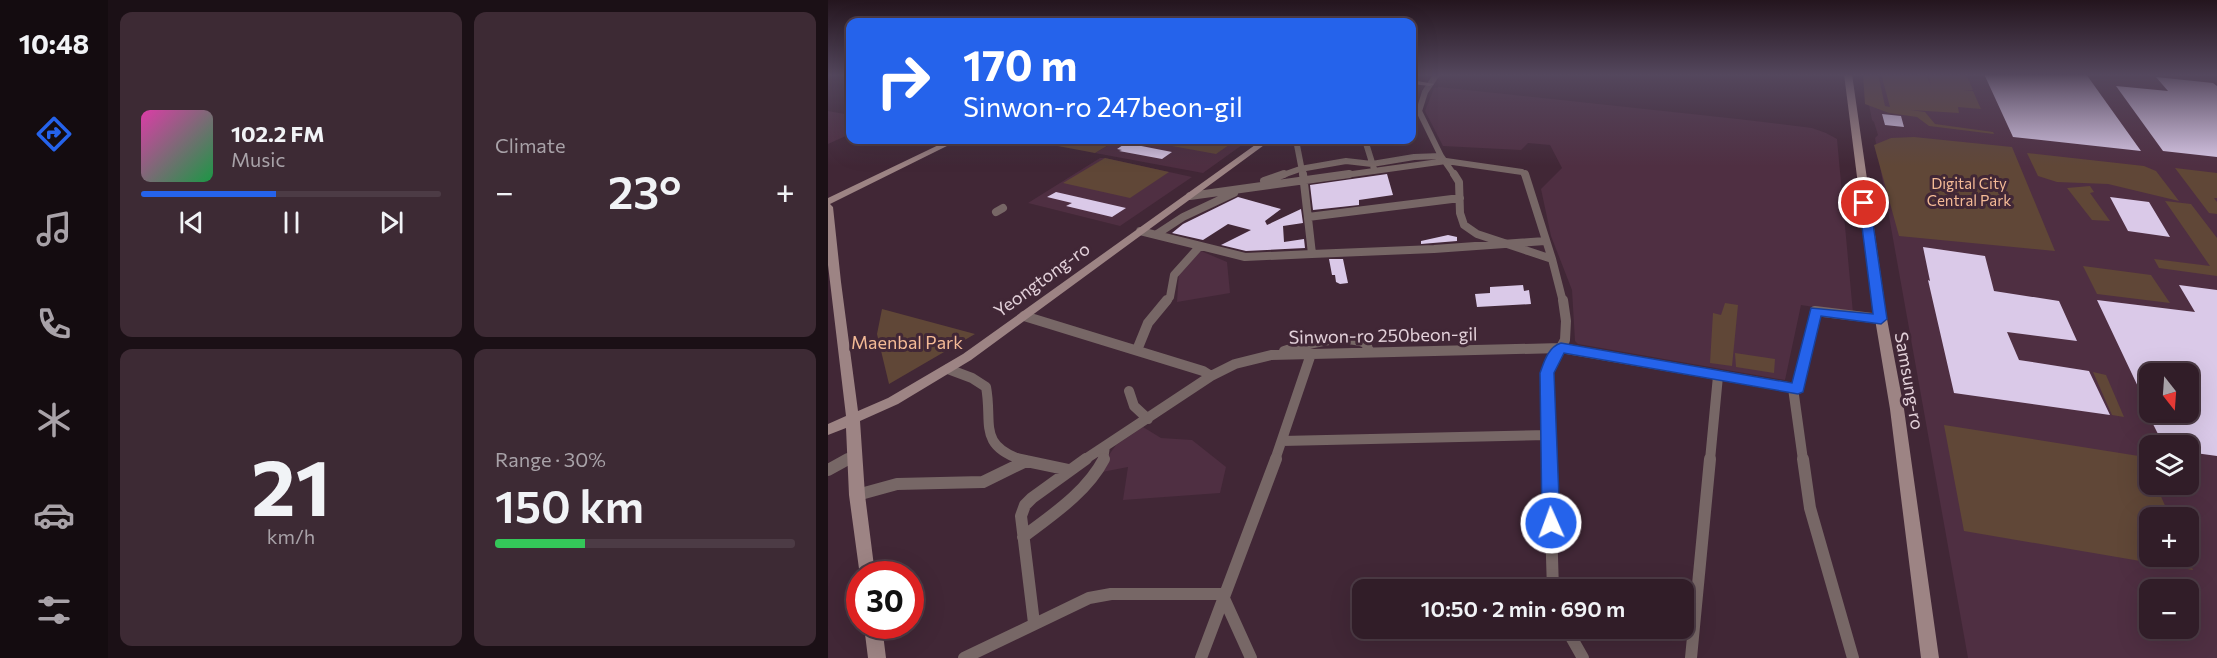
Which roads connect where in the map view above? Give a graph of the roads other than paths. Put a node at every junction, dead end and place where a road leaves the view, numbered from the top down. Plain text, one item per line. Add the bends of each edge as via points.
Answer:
1 (1852, 105) edge
2 (1416, 113) edge
3 (947, 144) edge
4 (1261, 144) edge
5 (1297, 144) edge
6 (1366, 144) edge
7 (1444, 158) junction
8 (1373, 167) junction
9 (1300, 169) junction
10 (1215, 177) junction
11 (1304, 181) junction
12 (1245, 188) junction
13 (1219, 192) junction
14 (1190, 196) junction
15 (1460, 198) junction
16 (828, 202) edge
17 (828, 207) edge
18 (1308, 217) junction
19 (1140, 231) junction
20 (1157, 234) junction
21 (1545, 241) junction
22 (1514, 245) junction
23 (1200, 246) junction
24 (1312, 254) junction
25 (1552, 259) junction
26 (1024, 316) junction
27 (1881, 319) junction
28 (1561, 348) junction
29 (1137, 350) junction
30 (1369, 352) junction
31 (1311, 354) junction
32 (1271, 355) junction
33 (948, 369) junction
34 (1211, 376) junction
35 (1718, 376) junction
36 (1793, 388) junction
37 (1130, 391) dead end
38 (1148, 419) junction
39 (853, 421) junction
40 (828, 430) edge
41 (1548, 435) junction
42 (1282, 441) junction
43 (1105, 446) junction
44 (855, 454) junction
45 (1026, 461) junction
46 (828, 470) edge
47 (1069, 470) junction
48 (857, 495) junction
49 (1023, 537) junction
50 (865, 561) edge
51 (1553, 579) edge
52 (1222, 594) junction
53 (1034, 623) junction
54 (875, 639) edge
55 (1572, 639) edge
56 (877, 658) edge
57 (964, 658) edge
58 (1201, 658) edge
59 (1251, 658) edge
60 (1583, 658) edge
61 (1691, 658) edge
62 (1853, 658) edge
63 (1930, 658) edge

1 - 27 street, Samsung-ro
2 - 7 street
3 - 16 street
4 - 10 street, Yeongtong-ro
5 - 9 street
6 - 8 street
7 - 8 street
7 - 15 street via 1459,182
7 - 21 street via 1525,173
8 - 9 street via 1346,161
8 - 11 street
9 - 11 street
9 - 12 street
10 - 13 street via 1214,186
10 - 14 street, Yeongtong-ro
11 - 12 street
11 - 18 street
12 - 13 street
12 - 20 street via 1183,217
13 - 14 street
14 - 19 street, Yeongtong-ro
15 - 18 street
15 - 22 street via 1461,220 1467,228
17 - 39 street
18 - 24 street
19 - 20 street
19 - 26 street, Yeongtong-ro
20 - 23 street
21 - 22 street
21 - 25 street
22 - 24 street
22 - 25 street
23 - 24 street via 1245,257
23 - 29 street via 1174,275 1170,297 1148,323
25 - 28 street via 1564,310 1565,340
26 - 29 street
26 - 33 street, Yeongtong-ro
27 - 36 street via 1815,311 1798,389
27 - 63 street, Samsung-ro
28 - 30 street, Sinwon-ro 250beon-gil
28 - 35 street, Sinwon-ro 250beon-gil
28 - 41 street via 1553,356 1547,373
29 - 34 street
30 - 31 street, Sinwon-ro 250beon-gil
30 - 32 street via 1362,340 1339,340
31 - 32 street, Sinwon-ro 250beon-gil
31 - 42 street
32 - 34 street, Sinwon-ro 250beon-gil via 1235,364
33 - 39 street, Yeongtong-ro
33 - 45 street via 986,387 991,438 1003,452
34 - 38 street, Sinwon-ro 250beon-gil
35 - 36 street, Sinwon-ro 250beon-gil
35 - 61 street
36 - 62 street via 1810,508
37 - 38 street via 1134,406
38 - 43 street, Sinwon-ro 250beon-gil via 1130,424
39 - 40 street, Yeongtong-ro
39 - 44 street
41 - 42 street
41 - 51 street
42 - 52 street
43 - 47 street, Sinwon-ro 250beon-gil
43 - 49 street via 1102,460 1083,488
44 - 46 street
44 - 48 street
45 - 47 street
45 - 48 street via 986,481 897,484
47 - 49 street, Sinwon-ro 250beon-gil via 1025,505 1021,516
48 - 50 street
49 - 53 street, Sinwon-ro 250beon-gil
52 - 53 street via 1100,596
52 - 58 street
52 - 59 street
53 - 57 street
54 - 56 street
55 - 60 street

